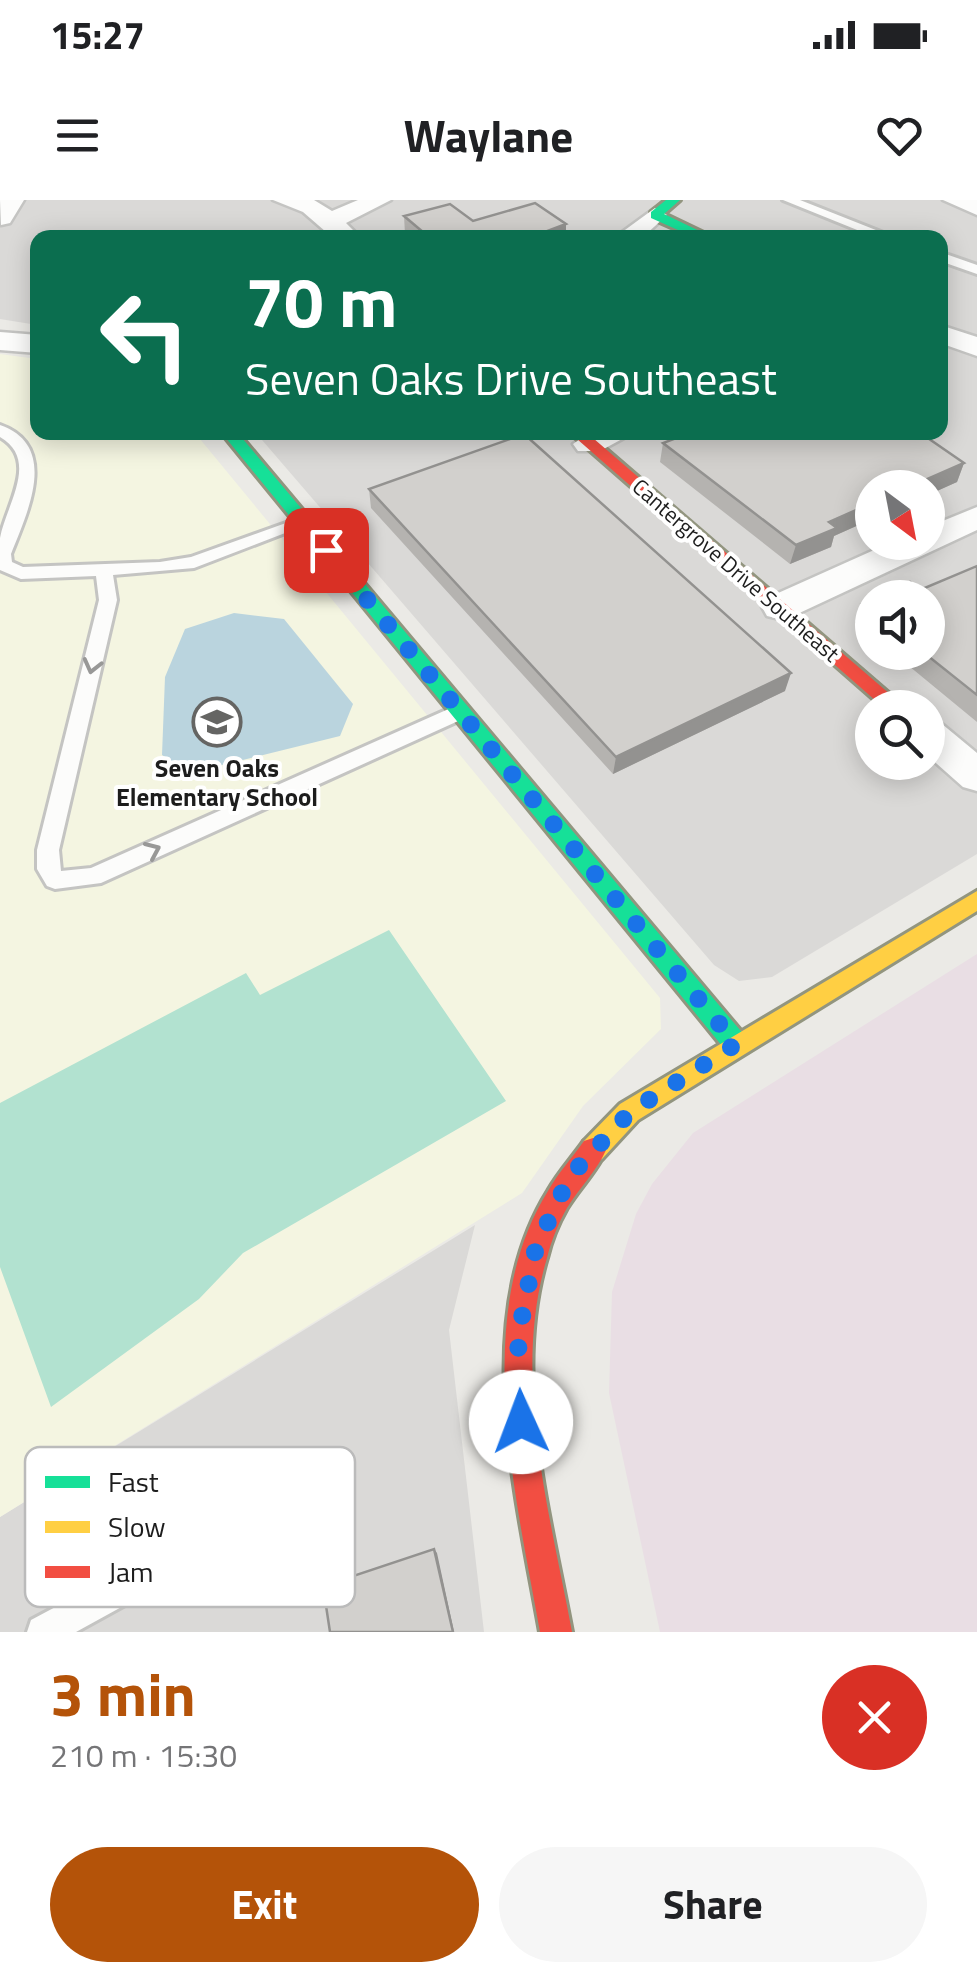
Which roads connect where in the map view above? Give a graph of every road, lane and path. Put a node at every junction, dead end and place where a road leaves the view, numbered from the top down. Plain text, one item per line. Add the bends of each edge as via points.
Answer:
1 (12, 200) edge
2 (286, 200) edge
3 (379, 200) edge
4 (789, 200) edge
5 (955, 200) edge
6 (664, 207) edge
7 (977, 208) edge
8 (1, 218) edge
9 (339, 229) edge
10 (636, 230) edge
11 (697, 230) edge
12 (869, 230) edge
13 (948, 259) edge
14 (977, 270) edge
15 (948, 336) edge
16 (0, 341) edge
17 (30, 343) edge
18 (977, 348) edge
19 (0, 430) edge
20 (235, 440) edge
21 (584, 440) edge
22 (977, 518) edge
23 (304, 523) junction
24 (945, 532) edge
25 (883, 560) edge
26 (104, 571) junction
27 (780, 607) junction
28 (876, 690) edge
29 (460, 712) junction
30 (945, 749) edge
31 (977, 776) edge
32 (977, 900) edge
33 (736, 1044) junction
34 (88, 1607) edge
35 (43, 1632) edge
36 (556, 1632) edge

1 - 8 street
2 - 9 street via 312,206
3 - 9 street
4 - 12 lane
5 - 7 street
6 - 10 street
6 - 11 street
13 - 14 lane
15 - 18 street
16 - 17 street
19 - 26 lane via 21,443 29,473 4,565 22,573
20 - 23 street
21 - 27 street, Cantergrove Drive Southeast
22 - 24 street
23 - 26 lane via 194,562
23 - 29 street
25 - 27 street
26 -> 29 lane via 108,600 48,850 56,880 93,878
27 - 28 street, Cantergrove Drive Southeast
29 - 33 street
30 - 31 street
32 - 33 street
33 - 36 street via 630,1112 570,1176 536,1247 518,1337 521,1422
34 - 35 lane

